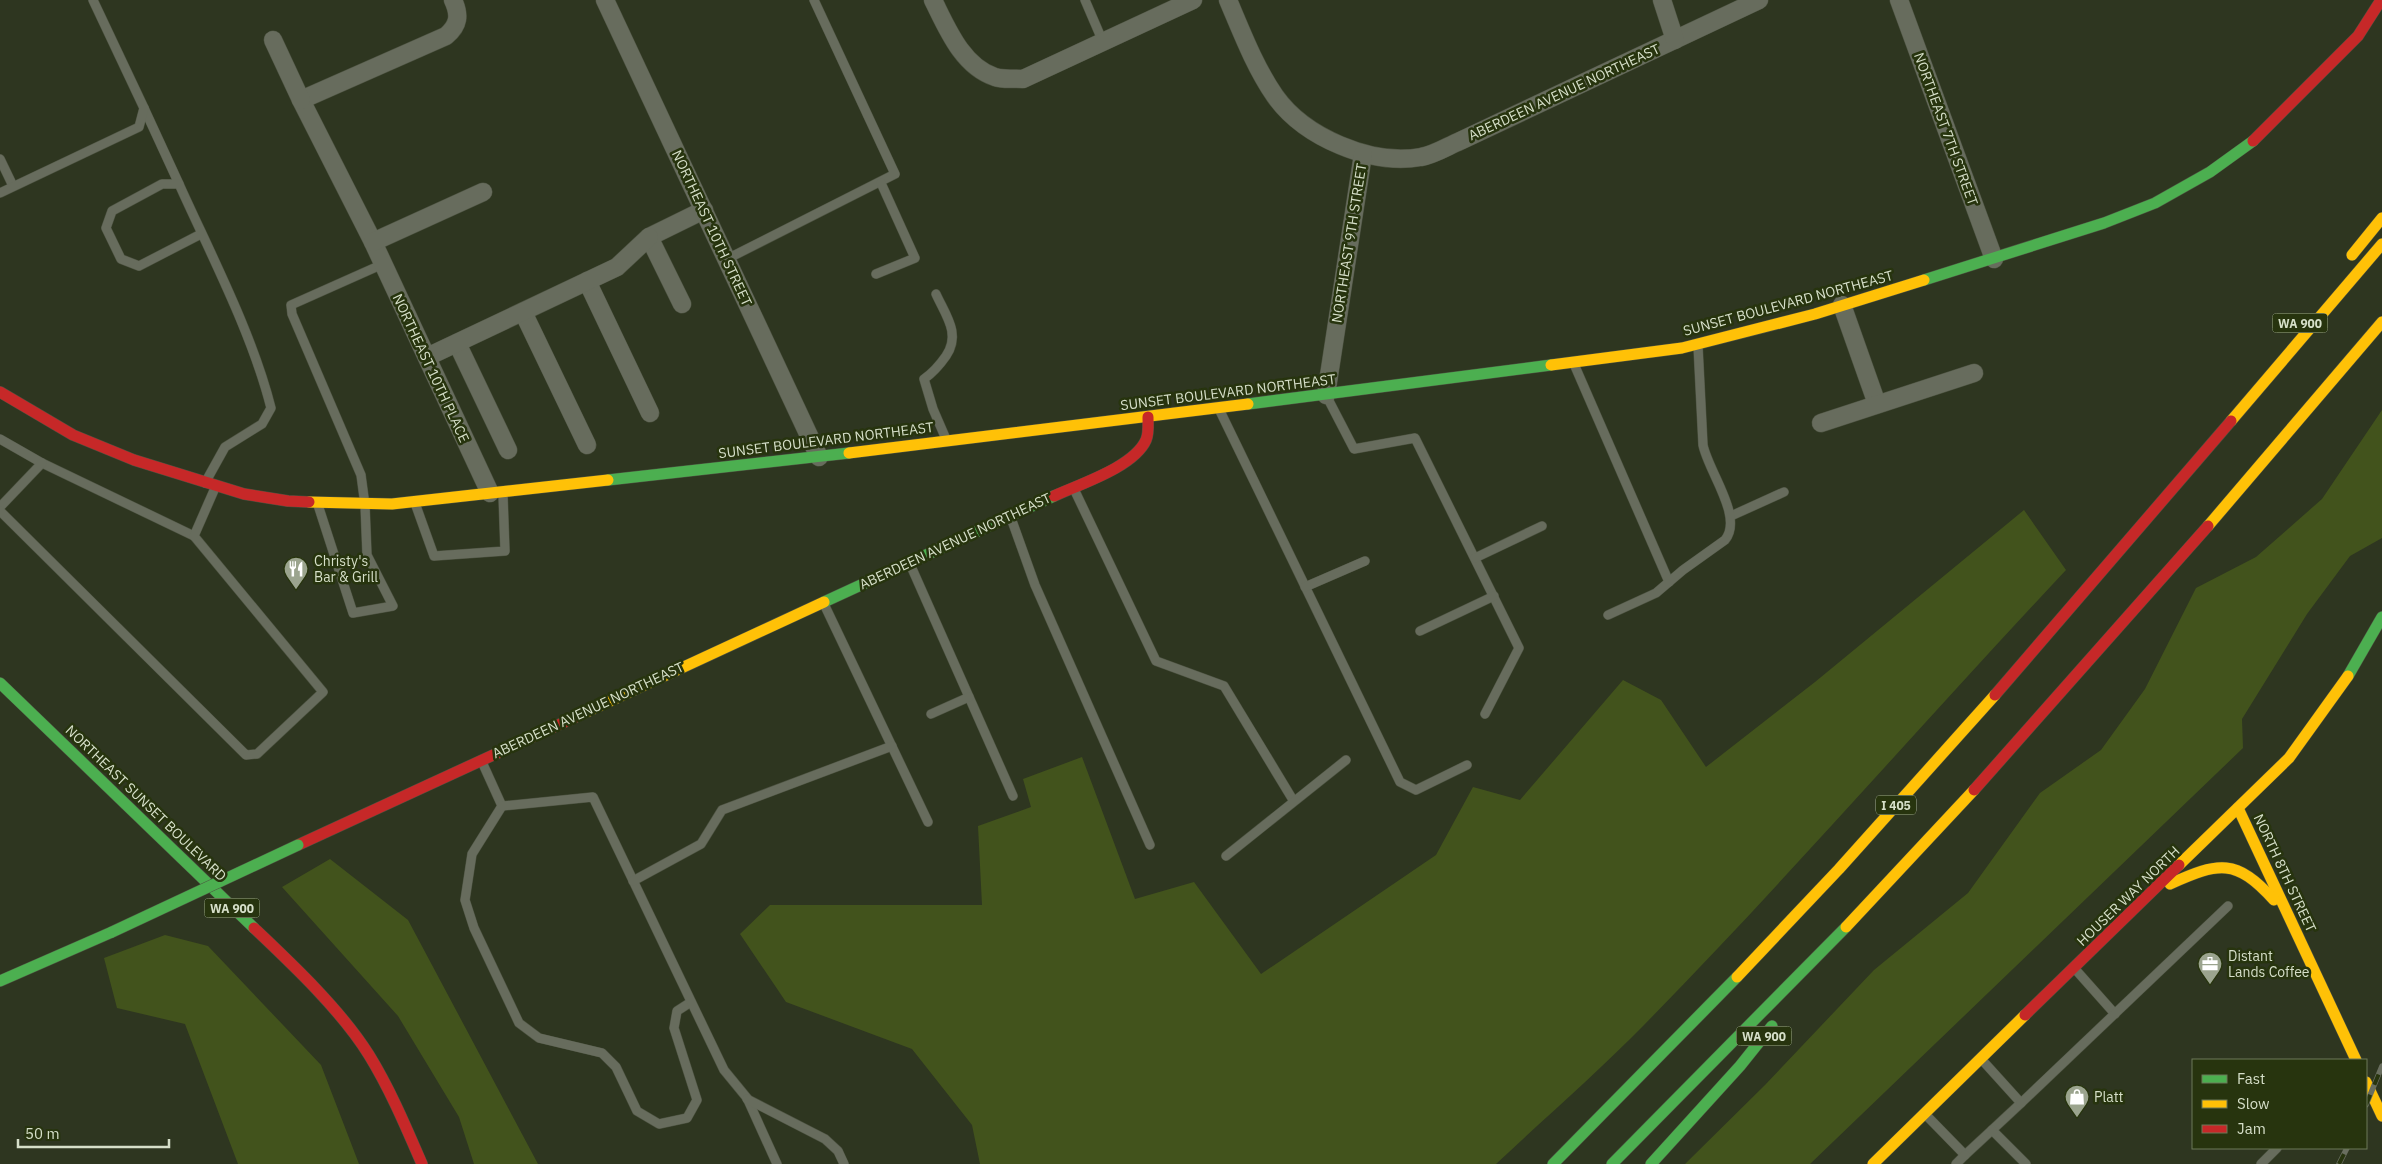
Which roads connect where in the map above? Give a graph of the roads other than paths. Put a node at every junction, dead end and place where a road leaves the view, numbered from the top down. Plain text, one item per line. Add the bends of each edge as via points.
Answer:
1 (93, 0) edge
2 (453, 0) edge
3 (605, 0) edge
4 (814, 0) edge
5 (933, 0) edge
6 (1085, 0) edge
7 (1193, 0) edge
8 (1228, 0) edge
9 (1662, 0) edge
10 (1759, 0) edge
11 (1899, 0) edge
12 (2381, 0) edge
13 (273, 40) dead end
14 (1675, 40) junction
15 (1103, 42) junction
16 (301, 100) junction
17 (144, 108) junction
18 (1363, 154) junction
19 (0, 159) edge
20 (881, 183) junction
21 (179, 184) junction
22 (13, 186) junction
23 (0, 192) edge
24 (482, 192) dead end
25 (704, 210) junction
26 (2382, 218) edge
27 (201, 234) junction
28 (649, 237) junction
29 (373, 242) junction
30 (2382, 244) edge
31 (727, 259) junction
32 (1994, 259) junction
33 (383, 264) junction
34 (2342, 268) dead end
35 (876, 274) dead end
36 (587, 281) junction
37 (936, 294) dead end
38 (682, 304) dead end
39 (1842, 305) junction
40 (2313, 306) dead end
41 (523, 312) junction
42 (2382, 322) edge
43 (457, 343) junction
44 (1698, 344) junction
45 (427, 357) junction
46 (1572, 361) junction
47 (1974, 373) dead end
48 (0, 392) edge
49 (1326, 395) junction
50 (1877, 404) junction
51 (1219, 408) junction
52 (650, 413) dead end
53 (1148, 417) junction
54 (1821, 423) dead end
55 (2221, 430) junction
56 (0, 439) edge
57 (948, 441) junction
58 (586, 445) dead end
59 (508, 450) dead end
60 (819, 456) junction
61 (42, 463) junction
62 (211, 484) junction
63 (1072, 487) junction
64 (1784, 492) dead end
65 (496, 493) junction
66 (317, 502) junction
67 (414, 502) junction
68 (365, 505) junction
69 (0, 509) edge
70 (1010, 515) junction
71 (1731, 516) junction
72 (1542, 526) dead end
73 (194, 536) junction
74 (1475, 558) junction
75 (1365, 561) dead end
76 (909, 562) junction
77 (1669, 582) junction
78 (1305, 587) junction
79 (1494, 596) junction
80 (823, 602) junction
81 (1608, 615) dead end
82 (2382, 617) edge
83 (1420, 631) dead end
84 (2378, 639) edge
85 (0, 683) edge
86 (969, 697) junction
87 (931, 714) dead end
88 (1485, 714) dead end
89 (892, 746) junction
90 (481, 760) junction
91 (1346, 760) dead end
92 (1467, 765) dead end
93 (1013, 796) dead end
94 (1293, 800) junction
95 (502, 806) junction
96 (2238, 808) junction
97 (928, 822) dead end
98 (1150, 845) dead end
99 (1226, 856) dead end
100 (633, 881) junction
101 (2154, 892) junction
102 (1869, 902) junction
103 (2228, 906) dead end
104 (2292, 923) junction
105 (2074, 969) junction
106 (0, 981) edge
107 (1796, 996) dead end
108 (691, 1002) junction
109 (2115, 1014) junction
110 (1777, 1019) dead end
111 (1981, 1059) junction
112 (2356, 1059) edge
113 (2367, 1090) edge
114 (747, 1098) junction
115 (2021, 1103) junction
116 (1925, 1114) junction
117 (2382, 1116) edge
118 (1992, 1130) junction
119 (2276, 1149) edge
120 (1965, 1155) junction
121 (422, 1164) edge
122 (777, 1164) edge
123 (844, 1164) edge
124 (1553, 1164) edge
125 (1612, 1164) edge
126 (1651, 1164) edge
127 (1873, 1164) edge
128 (1956, 1164) edge
129 (2026, 1164) edge
130 (2260, 1164) edge

1 - 17 lane
2 - 16 street via 459,16 455,28 446,36
3 - 25 street, NORTHEAST 10TH STREET
4 - 20 lane via 895,174
5 - 15 street via 954,42 973,63 996,77 1023,79
6 - 15 lane
7 - 15 street
8 - 18 street, NORTHEAST 9TH STREET via 1257,66 1276,98 1297,119 1327,140
9 - 14 street
10 - 14 street, ABERDEEN AVENUE NORTHEAST
11 - 32 street, NORTHEAST 7TH STREET
12 - 32 main road, SUNSET BOULEVARD NORTHEAST via 2358,36 2306,90 2255,139 2210,172 2138,210
13 - 16 street, NORTHEAST 10TH PLACE
14 - 18 street, ABERDEEN AVENUE NORTHEAST via 1422,157
16 - 29 street, NORTHEAST 10TH PLACE
17 - 21 lane
17 - 22 lane via 139,127
18 - 49 street, NORTHEAST 9TH STREET
19 - 22 lane
20 - 31 lane
20 - 35 lane via 915,258
21 - 27 lane
21 - 27 lane via 162,184 112,211 106,228 121,259 139,266
22 - 23 lane
24 - 29 street
25 - 28 street
25 - 31 street, NORTHEAST 10TH STREET
26 - 34 main road
27 - 62 lane via 262,371 271,408 262,424 225,446
28 - 36 street via 617,267
28 - 38 street
29 - 33 street, NORTHEAST 10TH PLACE
30 - 55 main road, I 405
31 - 60 street, NORTHEAST 10TH STREET
32 - 39 main road, SUNSET BOULEVARD NORTHEAST
33 - 45 street, NORTHEAST 10TH PLACE
33 - 68 lane via 291,305 292,314 362,475
36 - 41 street
36 - 52 street
37 - 57 lane via 952,330 953,346 936,371 924,379
39 - 44 main road, SUNSET BOULEVARD NORTHEAST
39 - 50 street
40 - 55 main road, WA 900
41 - 43 street
41 - 58 street
42 - 102 main road via 2220,513 1993,770
43 - 45 street
43 - 59 street
44 - 46 main road, SUNSET BOULEVARD NORTHEAST
44 - 71 lane via 1704,450
45 - 65 street, NORTHEAST 10TH PLACE
46 - 49 main road, SUNSET BOULEVARD NORTHEAST
46 - 77 lane
47 - 50 street
48 - 62 main road, SUNSET BOULEVARD NORTHEAST via 73,434 134,460
49 - 51 main road, SUNSET BOULEVARD NORTHEAST
49 - 74 lane via 1354,449 1415,438
50 - 54 street
51 - 53 main road, SUNSET BOULEVARD NORTHEAST
51 - 78 lane
53 - 57 main road, SUNSET BOULEVARD NORTHEAST
53 - 63 main road, ABERDEEN AVENUE NORTHEAST via 1150,431 1144,446 1123,464
55 - 124 main road, I 405 via 2033,652 1840,868
56 - 61 lane
57 - 60 main road, SUNSET BOULEVARD NORTHEAST
60 - 65 main road, SUNSET BOULEVARD NORTHEAST
61 - 69 lane
61 - 73 lane
62 - 66 main road, SUNSET BOULEVARD NORTHEAST via 244,494
62 - 73 lane
63 - 70 main road, ABERDEEN AVENUE NORTHEAST
63 - 94 lane via 1156,661 1224,686
64 - 71 lane
65 - 67 main road, SUNSET BOULEVARD NORTHEAST
65 - 67 lane via 505,551 434,556
66 - 68 main road, SUNSET BOULEVARD NORTHEAST
66 - 68 lane via 353,613 393,606 367,555
67 - 68 main road, SUNSET BOULEVARD NORTHEAST
69 - 73 lane via 246,755 258,754 323,692
70 - 76 main road, ABERDEEN AVENUE NORTHEAST
70 - 98 lane via 1035,585
71 - 77 lane via 1731,533 1725,540
72 - 74 lane
74 - 79 lane
75 - 78 lane
76 - 80 main road, ABERDEEN AVENUE NORTHEAST
76 - 86 lane
77 - 81 lane via 1656,593
78 - 92 lane via 1400,782 1416,790
79 - 83 lane
79 - 88 lane via 1519,648
80 - 89 lane
80 - 90 main road, ABERDEEN AVENUE NORTHEAST
82 - 84 main road, HOUSER WAY NORTH
84 - 96 main road, HOUSER WAY NORTH via 2289,758
85 - 121 main road, NORTHEAST SUNSET BOULEVARD / WA 900 via 283,956 340,1017 368,1053 390,1092
86 - 87 lane
86 - 93 lane
89 - 97 lane
89 - 100 lane via 722,810 701,844
90 - 95 lane
90 - 106 main road, ABERDEEN AVENUE NORTHEAST, bridge
91 - 94 lane
94 - 99 lane
95 - 100 lane via 593,797
95 - 108 lane via 472,854 465,900 474,928 519,1024 539,1038 602,1053 616,1067 636,1111 659,1124 687,1118 697,1100 674,1028 677,1011
96 - 101 main road, HOUSER WAY NORTH
96 - 104 main road, NORTH 8TH STREET
100 - 108 lane
101 - 104 main road via 2200,871 2216,866 2230,867 2248,874
101 - 105 main road, HOUSER WAY NORTH
102 - 107 main road
102 - 125 main road via 1711,1067
103 - 109 lane
104 - 112 main road, NORTH 8TH STREET
105 - 109 lane
105 - 111 main road, HOUSER WAY NORTH
108 - 114 lane via 724,1070
109 - 115 lane
110 - 126 main road, WA 900 via 1740,1066
111 - 115 lane
111 - 116 main road, HOUSER WAY NORTH
113 - 117 main road
114 - 122 lane
114 - 123 lane via 825,1139 838,1151
115 - 118 lane
116 - 120 lane
116 - 127 main road, HOUSER WAY NORTH
118 - 120 lane
118 - 129 lane
119 - 130 lane
120 - 128 lane

